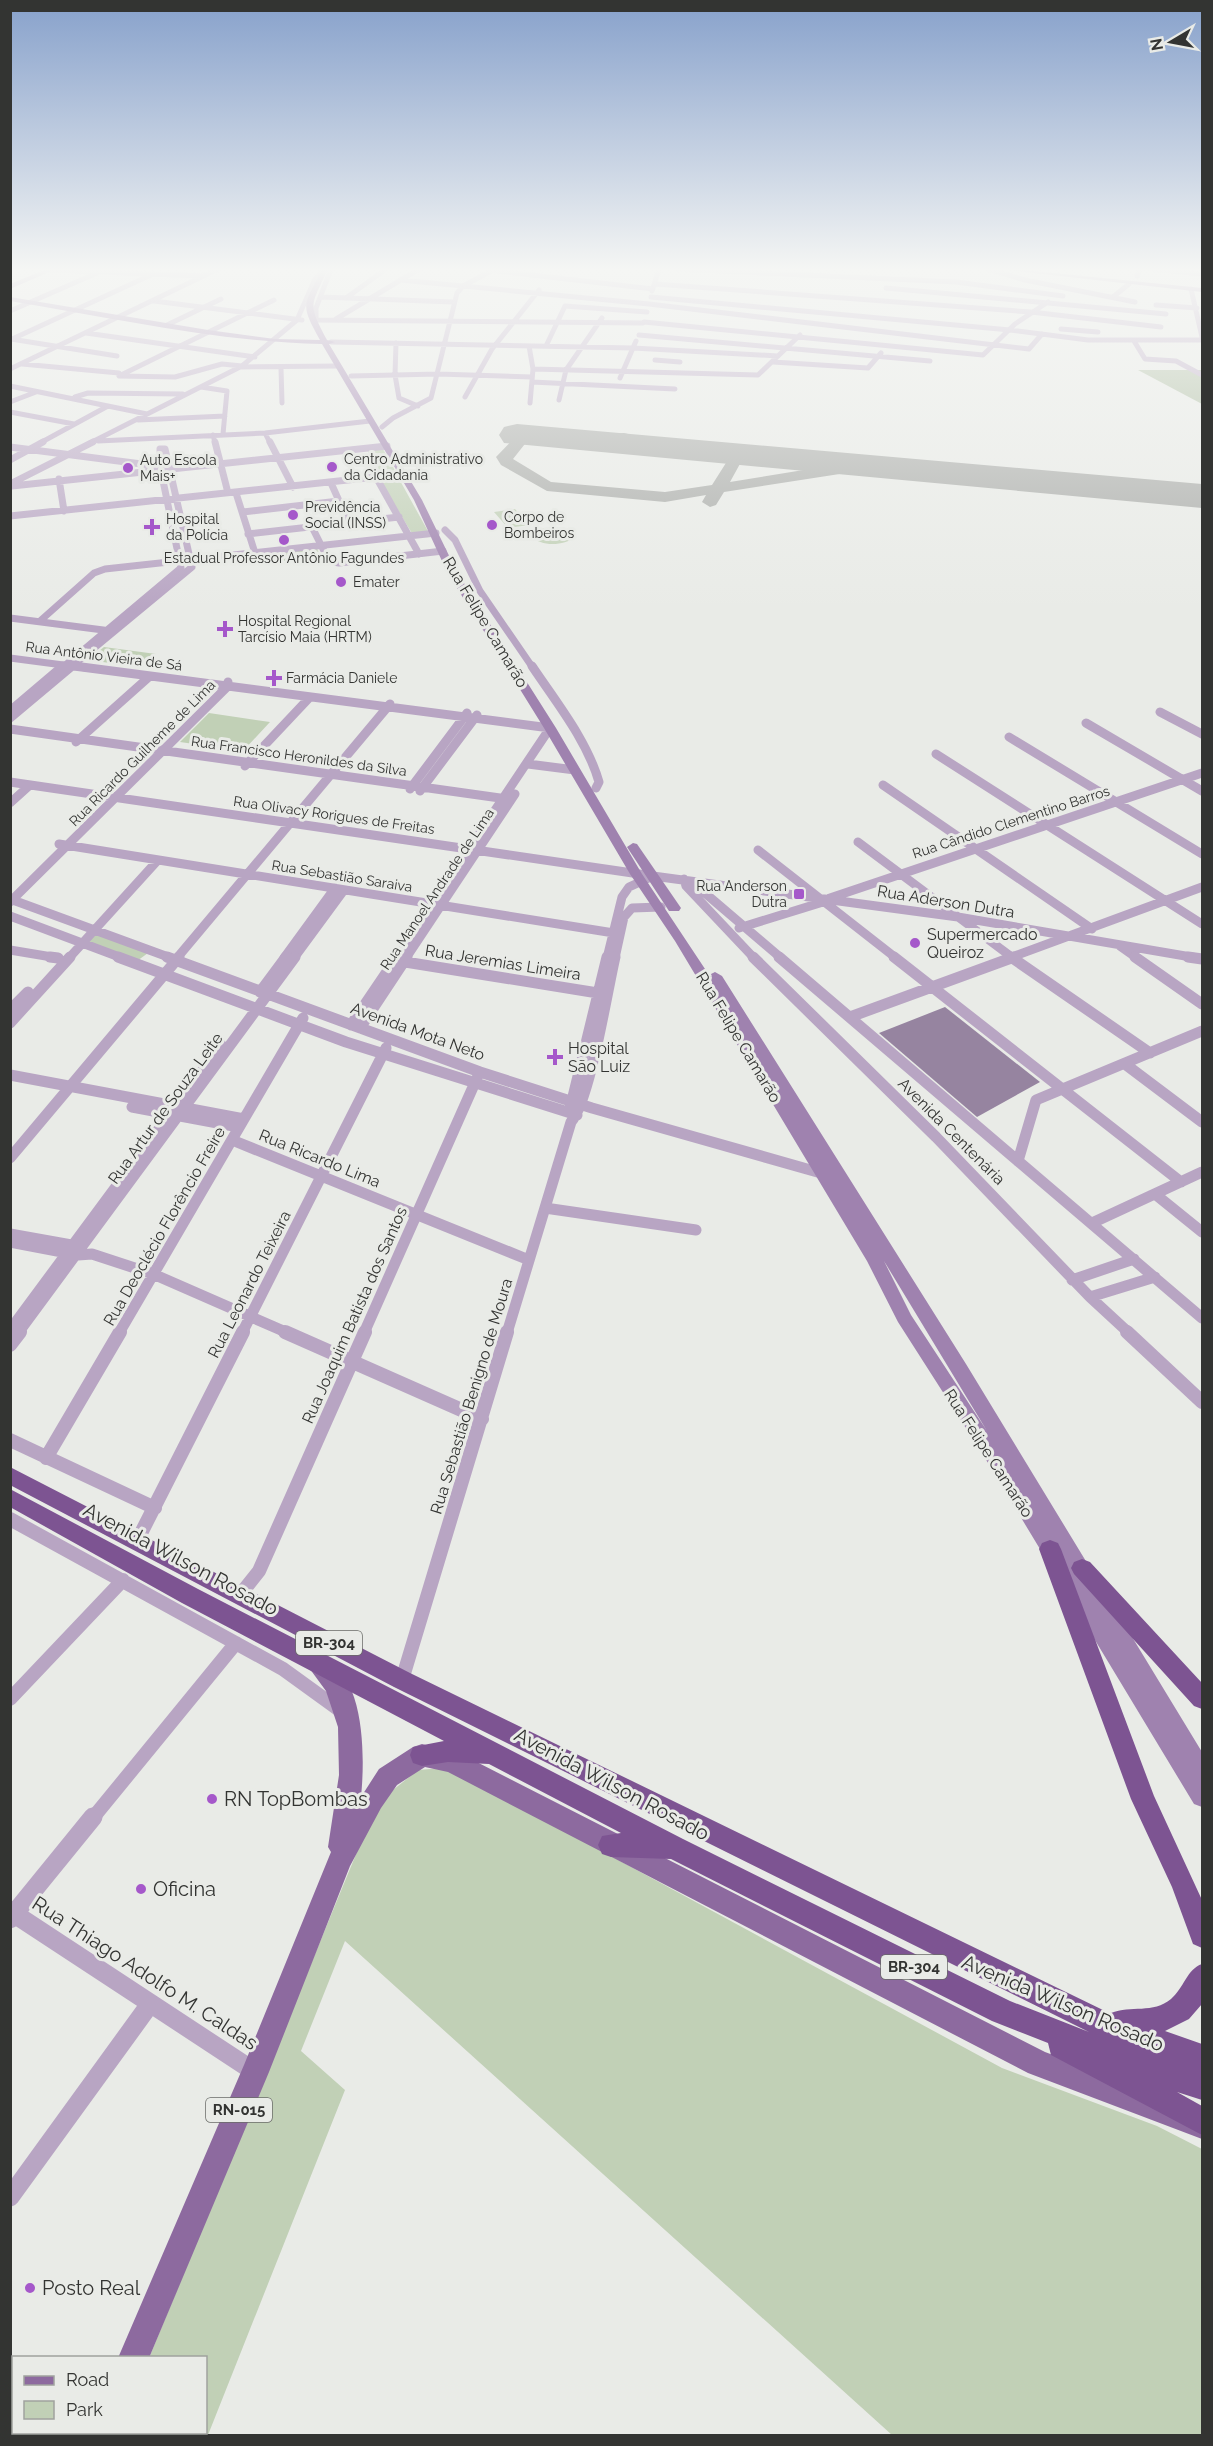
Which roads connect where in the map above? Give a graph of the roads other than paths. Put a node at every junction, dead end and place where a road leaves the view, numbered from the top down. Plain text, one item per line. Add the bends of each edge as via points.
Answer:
1 (208, 383) edge
2 (281, 383) edge
3 (356, 383) edge
4 (396, 383) edge
5 (436, 383) edge
6 (473, 383) edge
7 (532, 383) edge
8 (556, 383) edge
9 (617, 383) edge
10 (352, 384) junction
11 (562, 384) junction
12 (10, 386) edge
13 (616, 386) junction
14 (201, 387) junction
15 (675, 388) dead end
16 (36, 392) junction
17 (185, 394) junction
18 (465, 397) dead end
19 (71, 399) junction
20 (559, 400) dead end
21 (10, 402) edge
22 (282, 403) dead end
23 (530, 403) dead end
24 (108, 406) junction
25 (417, 406) junction
26 (10, 412) edge
27 (147, 414) junction
28 (225, 416) junction
29 (134, 420) junction
30 (370, 421) junction
31 (382, 423) junction
32 (74, 424) junction
33 (265, 432) junction
34 (223, 434) junction
35 (213, 435) junction
36 (93, 441) junction
37 (386, 445) junction
38 (10, 447) edge
39 (29, 449) junction
40 (68, 454) junction
41 (278, 456) junction
42 (10, 460) edge
43 (223, 461) junction
44 (163, 468) junction
45 (404, 474) junction
46 (376, 477) junction
47 (60, 480) junction
48 (331, 483) junction
49 (292, 484) junction
50 (10, 485) edge
51 (233, 490) junction
52 (419, 494) junction
53 (176, 497) junction
54 (166, 498) junction
55 (339, 501) junction
56 (64, 508) junction
57 (10, 511) edge
58 (243, 512) junction
59 (10, 516) edge
60 (399, 517) junction
61 (349, 523) junction
62 (312, 527) junction
63 (443, 533) junction
64 (248, 534) junction
65 (410, 536) junction
66 (321, 546) junction
67 (443, 551) junction
68 (255, 553) junction
69 (419, 554) junction
70 (458, 561) junction
71 (182, 563) junction
72 (192, 563) junction
73 (147, 601) junction
74 (10, 618) edge
75 (40, 621) junction
76 (111, 631) junction
77 (10, 656) edge
78 (71, 664) junction
79 (146, 676) junction
80 (225, 685) junction
81 (305, 696) junction
82 (389, 705) junction
83 (10, 711) edge
84 (1160, 712) dead end
85 (471, 716) junction
86 (10, 718) edge
87 (546, 722) junction
88 (1086, 723) dead end
89 (10, 729) edge
90 (10, 734) edge
91 (1203, 734) edge
92 (1009, 737) dead end
93 (567, 739) junction
94 (73, 740) junction
95 (156, 752) junction
96 (936, 754) dead end
97 (429, 763) junction
98 (242, 764) junction
99 (440, 764) junction
100 (532, 764) junction
101 (575, 770) junction
102 (1203, 773) edge
103 (330, 776) junction
104 (1182, 779) junction
105 (10, 782) edge
106 (26, 784) junction
107 (883, 785) dead end
108 (410, 788) junction
109 (596, 788) junction
110 (422, 789) junction
111 (1203, 791) edge
112 (10, 793) edge
113 (112, 796) junction
114 (505, 801) junction
115 (1116, 801) junction
116 (10, 803) edge
117 (291, 823) junction
118 (1048, 824) junction
119 (66, 842) junction
120 (858, 842) dead end
121 (474, 849) junction
122 (976, 849) junction
123 (758, 850) dead end
124 (1203, 854) edge
125 (154, 859) junction
126 (250, 872) junction
127 (899, 874) junction
128 (645, 876) junction
129 (684, 879) junction
130 (320, 883) junction
131 (1203, 887) edge
132 (340, 889) junction
133 (11, 898) edge
134 (822, 899) junction
135 (1166, 901) junction
136 (439, 902) junction
137 (661, 907) junction
138 (10, 916) edge
139 (958, 917) junction
140 (1203, 924) edge
141 (744, 927) junction
142 (91, 928) junction
143 (1092, 929) junction
144 (617, 930) junction
145 (729, 932) junction
146 (1075, 936) junction
147 (78, 942) junction
148 (1116, 944) junction
149 (10, 950) edge
150 (402, 957) junction
151 (58, 958) junction
152 (1013, 958) junction
153 (1203, 959) edge
154 (176, 960) junction
155 (800, 974) junction
156 (164, 975) junction
157 (776, 981) junction
158 (934, 988) junction
159 (603, 990) junction
160 (264, 993) junction
161 (1203, 1004) edge
162 (253, 1008) junction
163 (308, 1009) junction
164 (10, 1010) edge
165 (850, 1017) junction
166 (10, 1023) edge
167 (299, 1025) junction
168 (356, 1027) junction
169 (1203, 1030) edge
170 (390, 1039) junction
171 (1150, 1053) junction
172 (383, 1054) junction
173 (1125, 1064) junction
174 (756, 1067) junction
175 (774, 1073) junction
176 (10, 1075) edge
177 (477, 1078) junction
178 (10, 1083) edge
179 (1062, 1089) junction
180 (68, 1090) junction
181 (177, 1111) junction
182 (574, 1112) junction
183 (785, 1113) junction
184 (804, 1120) junction
185 (1203, 1122) edge
186 (241, 1123) junction
187 (232, 1140) junction
188 (10, 1158) edge
189 (1018, 1161) junction
190 (1203, 1172) edge
191 (821, 1173) junction
192 (321, 1176) junction
193 (1181, 1182) junction
194 (1155, 1194) junction
195 (545, 1208) junction
196 (416, 1214) junction
197 (1092, 1223) junction
198 (696, 1230) dead end
199 (1203, 1232) edge
200 (10, 1234) edge
201 (10, 1242) edge
202 (78, 1251) junction
203 (1134, 1259) junction
204 (529, 1260) junction
205 (153, 1274) junction
206 (1155, 1277) junction
207 (1072, 1280) junction
208 (1090, 1298) junction
209 (250, 1317) junction
210 (904, 1318) junction
211 (1203, 1318) edge
212 (10, 1330) edge
213 (10, 1345) edge
214 (352, 1361) junction
215 (960, 1369) junction
216 (1203, 1402) edge
217 (482, 1419) junction
218 (10, 1440) edge
219 (46, 1458) junction
220 (10, 1475) edge
221 (10, 1497) edge
222 (155, 1508) junction
223 (10, 1511) edge
224 (47, 1516) junction
225 (10, 1519) edge
226 (136, 1543) junction
227 (1050, 1549) junction
228 (1082, 1568) junction
229 (123, 1580) junction
230 (239, 1596) junction
231 (236, 1643) junction
232 (312, 1659) junction
233 (402, 1680) junction
234 (10, 1699) edge
235 (1203, 1699) edge
236 (349, 1719) junction
237 (497, 1754) junction
238 (422, 1755) junction
239 (1203, 1771) edge
240 (1203, 1797) edge
241 (611, 1845) junction
242 (674, 1848) junction
243 (340, 1860) junction
244 (12, 1915) edge
245 (1203, 1935) edge
246 (1203, 1977) edge
247 (150, 2004) junction
248 (1002, 2011) junction
249 (1100, 2024) junction
250 (1203, 2058) edge
251 (255, 2072) junction
252 (1203, 2086) edge
253 (1203, 2123) edge
254 (10, 2197) edge
255 (134, 2356) edge

1 - 14 street
2 - 22 street
3 - 10 street
4 - 25 street via 399,398
5 - 25 street via 433,396
6 - 18 street
7 - 23 street
8 - 11 street
9 - 13 street
10 - 30 main road, Rua Felipe Camarão
10 - 31 main road, Rua Felipe Camarão via 353,392 358,392
11 - 13 street
11 - 20 street
12 - 16 street
13 - 15 street
14 - 17 street
14 - 28 street via 227,390
16 - 19 street
16 - 21 street
17 - 19 street via 88,393
17 - 27 street
19 - 24 street
24 - 27 street
24 - 32 street
25 - 31 street
26 - 32 street
27 - 29 street
28 - 29 street
28 - 34 street
29 - 36 street
30 - 33 street
30 - 37 main road, Rua Felipe Camarão
31 - 52 main road, Rua Felipe Camarão
32 - 39 street
33 - 34 street
33 - 41 street
34 - 35 street
35 - 36 street
35 - 43 street
36 - 40 street
37 - 41 street
37 - 45 main road, Rua Felipe Camarão
38 - 39 street
39 - 40 street
39 - 42 street
40 - 44 street
40 - 50 street
41 - 43 street
41 - 49 street
43 - 44 street
43 - 51 street
44 - 47 street
44 - 53 street
44 - 54 street
45 - 46 street
45 - 52 main road, Rua Felipe Camarão
46 - 48 street
46 - 60 street
47 - 50 street
47 - 56 street
48 - 49 street
48 - 55 street
49 - 51 street
51 - 53 street
51 - 58 street
52 - 63 main road, Rua Felipe Camarão
53 - 54 street
53 - 72 street
54 - 56 street
54 - 71 street
55 - 58 street
55 - 61 street
56 - 57 street
56 - 59 street
58 - 64 street
60 - 61 street
60 - 65 street
61 - 62 street
62 - 64 street
62 - 66 street
63 - 65 street
63 - 67 main road, Rua Felipe Camarão
63 - 70 main road, Rua Felipe Camarão
63 - 109 street, Rua Felipe Camarão via 455,540 485,599 563,712 596,768
64 - 68 street
65 - 66 street
65 - 69 street
66 - 68 street
66 - 69 street via 329,561 339,563
67 - 69 street
67 - 70 main road via 452,551
67 - 87 main road, Rua Felipe Camarão via 452,572
68 - 72 street
70 - 93 main road, Rua Felipe Camarão
71 - 72 street
71 - 73 street
71 - 75 street via 94,573
72 - 73 street
73 - 76 street
74 - 75 street
75 - 76 street
76 - 78 street
77 - 78 street, Rua Antônio Vieira de Sá
78 - 79 street, Rua Antônio Vieira de Sá
78 - 80 street, Rua Antônio Vieira de Sá
78 - 83 street
78 - 86 street
79 - 80 street, Rua Antônio Vieira de Sá
79 - 94 street
80 - 81 street, Rua Antônio Vieira de Sá
80 - 82 street, Rua Antônio Vieira de Sá
80 - 95 street, Rua Ricardo Guilheme de Lima
81 - 82 street, Rua Antônio Vieira de Sá
81 - 98 street
82 - 85 street, Rua Antônio Vieira de Sá
82 - 103 street
84 - 91 street
85 - 87 street, Rua Antônio Vieira de Sá
85 - 87 street, Rua Antônio Vieira de Sá
85 - 97 street
85 - 99 street
87 - 93 main road via 554,717
87 - 100 street, Rua Manoel Andrade de Lima
87 - 101 main road, Rua Felipe Camarão
88 - 104 street
89 - 94 street, Rua Francisco Heronildes da Silva
90 - 94 street, Rua Francisco Heronildes da Silva
92 - 115 street
93 - 109 main road, Rua Felipe Camarão
94 - 95 street, Rua Francisco Heronildes da Silva
95 - 98 street, Rua Francisco Heronildes da Silva
95 - 113 street, Rua Ricardo Guilheme de Lima
96 - 118 street
97 - 99 street
97 - 108 street
98 - 103 street, Rua Francisco Heronildes da Silva
99 - 110 street
100 - 101 street
100 - 114 street, Rua Manoel Andrade de Lima
101 - 128 main road, Rua Felipe Camarão
102 - 104 street, Rua Cândido Clementino Barros
103 - 108 street, Rua Francisco Heronildes da Silva
103 - 117 street
104 - 111 street
104 - 115 street, Rua Cândido Clementino Barros
105 - 106 street, Rua Olivacy Rorigues de Freitas
106 - 112 street
106 - 113 street, Rua Olivacy Rorigues de Freitas
106 - 116 street
107 - 122 street
108 - 110 street, Rua Francisco Heronildes da Silva
109 - 128 main road, Rua Felipe Camarão
110 - 114 street, Rua Francisco Heronildes da Silva
113 - 117 street, Rua Olivacy Rorigues de Freitas
113 - 119 street, Rua Ricardo Guilheme de Lima
114 - 121 street, Rua Manoel Andrade de Lima
115 - 118 street, Rua Cândido Clementino Barros
115 - 124 street
117 - 121 street, Rua Olivacy Rorigues de Freitas
117 - 126 street
118 - 122 street, Rua Cândido Clementino Barros
118 - 135 street
119 - 125 street, Rua Sebastião Saraiva
119 - 126 street, Rua Sebastião Saraiva
119 - 133 street, Rua Ricardo Guilheme de Lima
120 - 127 street
121 - 128 street, Rua Olivacy Rorigues de Freitas
121 - 136 street, Rua Manoel Andrade de Lima
122 - 127 street, Rua Cândido Clementino Barros
122 - 143 street
123 - 134 street
125 - 126 street, Rua Sebastião Saraiva
125 - 142 street
126 - 130 street, Rua Sebastião Saraiva
126 - 154 street
127 - 134 street, Rua Cândido Clementino Barros
127 - 139 street
128 - 129 street, Rua Olivacy Rorigues de Freitas
128 - 137 main road, Rua Felipe Camarão
128 - 144 street, Rua Sebastião Benigno de Moura via 625,891
128 - 175 main road, Rua Felipe Camarão
129 - 134 street, Rua Aderson Dutra
129 - 141 street, Avenida Centenária
129 - 145 street, Avenida Centenária via 686,886
130 - 132 street, Rua Sebastião Saraiva
130 - 136 street, Rua Sebastião Saraiva
131 - 135 street
132 - 136 street, Rua Sebastião Saraiva
132 - 160 street, Rua Artur de Souza Leite
133 - 142 street, Avenida Mota Neto
134 - 139 street, Rua Aderson Dutra
134 - 141 street, Rua Cândido Clementino Barros
134 - 158 street
135 - 140 street
135 - 143 street
136 - 144 street, Rua Sebastião Saraiva
136 - 150 street, Rua Manoel Andrade de Lima
137 - 144 street, Rua Sebastião Benigno de Moura via 632,908
137 - 174 main road, Rua Felipe Camarão
138 - 147 street, Avenida Mota Neto
139 - 146 street, Rua Aderson Dutra
139 - 152 street
141 - 145 street, Rua Cândido Clementino Barros
141 - 155 street, Avenida Centenária
142 - 147 street
142 - 154 street, Avenida Mota Neto
143 - 146 street
144 - 159 street, Rua Sebastião Benigno de Moura
145 - 157 street, Avenida Centenária
146 - 148 street, Rua Aderson Dutra
146 - 152 street
147 - 151 street
147 - 156 street, Avenida Mota Neto
147 - 166 street
148 - 153 street, Rua Aderson Dutra
148 - 161 street
149 - 151 street
150 - 159 street, Rua Jeremias Limeira
150 - 168 street, Rua Manoel Andrade de Lima
151 - 164 street
152 - 158 street
152 - 171 street
154 - 156 street
154 - 160 street, Avenida Mota Neto
155 - 157 street
155 - 165 street, Avenida Centenária
156 - 162 street, Avenida Mota Neto
156 - 180 street
157 - 207 street, Avenida Centenária via 936,1137
158 - 165 street
158 - 179 street
159 - 182 street, Rua Sebastião Benigno de Moura
160 - 162 street, Rua Artur de Souza Leite
160 - 163 street, Avenida Mota Neto
162 - 167 street, Avenida Mota Neto
162 - 181 street, Rua Artur de Souza Leite
163 - 167 street, Rua Deoclécio Florêncio Freire
163 - 168 street, Avenida Mota Neto
165 - 189 street, Avenida Centenária
167 - 172 street, Avenida Mota Neto
167 - 186 street, Rua Deoclécio Florêncio Freire
168 - 170 street, Avenida Mota Neto
169 - 171 street
170 - 172 street, Rua Leonardo Teixeira
170 - 177 street, Avenida Mota Neto
171 - 173 street
172 - 177 street, Avenida Mota Neto
172 - 192 street, Rua Leonardo Teixeira
173 - 179 street
173 - 185 street
174 - 175 main road via 767,1077
174 - 183 main road, Rua Felipe Camarão
175 - 184 main road, Rua Felipe Camarão
176 - 180 street, Rua Ricardo Lima
177 - 182 street, Avenida Mota Neto
177 - 196 street, Rua Joaquim Batista dos Santos
178 - 180 street, Rua Ricardo Lima
179 - 189 street via 1036,1100
179 - 193 street
180 - 181 street, Rua Ricardo Lima
180 - 188 street
181 - 186 street, Rua Ricardo Lima
181 - 202 street, Rua Artur de Souza Leite
182 - 191 street, Avenida Mota Neto
182 - 195 street, Rua Sebastião Benigno de Moura
183 - 184 main road via 784,1108 791,1107
183 - 191 main road, Rua Felipe Camarão
184 - 215 main road, Rua Felipe Camarão
186 - 187 street, Rua Deoclécio Florêncio Freire
187 - 192 street, Rua Ricardo Lima
187 - 205 street, Rua Deoclécio Florêncio Freire
189 - 197 street, Avenida Centenária
190 - 193 street
191 - 210 main road, Rua Felipe Camarão via 875,1260
192 - 196 street, Rua Ricardo Lima
192 - 209 street, Rua Leonardo Teixeira
193 - 194 street
194 - 197 street
194 - 199 street
195 - 198 street
195 - 204 street, Rua Sebastião Benigno de Moura
196 - 204 street, Rua Ricardo Lima
196 - 214 street, Rua Joaquim Batista dos Santos
197 - 203 street, Avenida Centenária
200 - 202 street
201 - 202 street
202 - 205 street
202 - 212 street, Rua Artur de Souza Leite
202 - 213 street, Rua Artur de Souza Leite
203 - 206 street, Avenida Centenária
203 - 207 street
204 - 217 street, Rua Sebastião Benigno de Moura
205 - 209 street
205 - 219 street, Rua Deoclécio Florêncio Freire
206 - 208 street
206 - 211 street, Avenida Centenária
207 - 208 street, Avenida Centenária
208 - 216 street, Avenida Centenária
209 - 214 street
209 - 222 street, Rua Leonardo Teixeira
210 - 215 main road via 946,1380 960,1382
210 - 227 main road, Rua Felipe Camarão
214 - 217 street
214 - 230 street, Rua Joaquim Batista dos Santos via 259,1571
215 - 228 main road, Rua Felipe Camarão
217 - 233 street, Rua Sebastião Benigno de Moura
218 - 219 street
219 - 222 street
220 - 226 highway, Avenida Wilson Rosado / BR-304
221 - 224 highway, Avenida Wilson Rosado / BR-304
222 - 226 street, Rua Leonardo Teixeira
223 - 224 highway
224 - 232 highway, Avenida Wilson Rosado / BR-304
225 - 229 street
226 - 230 highway, Avenida Wilson Rosado / BR-304
227 - 240 main road, Rua Felipe Camarão
227 - 245 highway via 1143,1799 1184,1884
228 - 235 highway
228 - 239 main road, Rua Felipe Camarão
229 - 231 street
229 - 234 street
230 - 233 highway, Avenida Wilson Rosado / BR-304
231 - 236 street via 283,1669
231 - 244 street
232 - 236 main road via 330,1675
232 - 237 highway, Avenida Wilson Rosado / BR-304
233 - 249 highway, Avenida Wilson Rosado / BR-304
236 - 243 main road via 350,1777
237 - 238 highway via 448,1751
237 - 242 highway, Avenida Wilson Rosado / BR-304
238 - 241 main road via 452,1761
238 - 243 main road via 388,1777
241 - 242 highway
241 - 253 main road via 1038,2063
242 - 248 highway, Avenida Wilson Rosado / BR-304
243 - 251 main road, RN-015
244 - 247 street, Rua Thiago Adolfo M. Caldas
246 - 249 highway via 1195,1996 1166,2018 1136,2025
247 - 251 street, Rua Thiago Adolfo M. Caldas
247 - 254 street
248 - 252 highway, Avenida Wilson Rosado / BR-304 via 1147,2069
248 - 253 highway
249 - 250 highway, Avenida Wilson Rosado / BR-304
251 - 255 main road, RN-015

